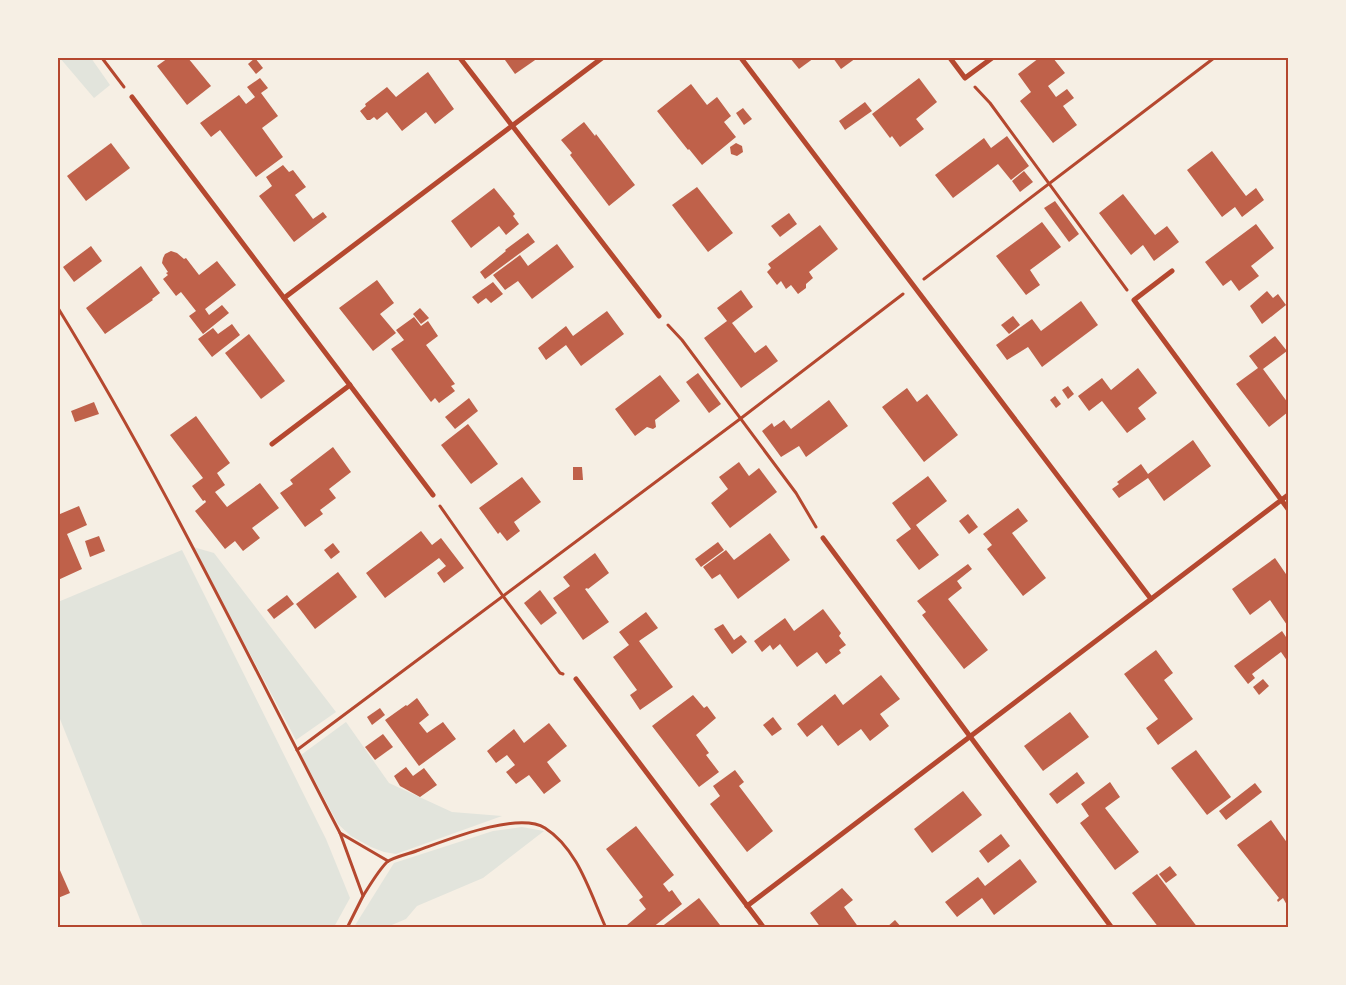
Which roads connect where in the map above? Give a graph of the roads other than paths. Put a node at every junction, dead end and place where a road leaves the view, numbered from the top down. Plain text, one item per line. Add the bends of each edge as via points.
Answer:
1 (460, 58) edge
2 (602, 58) edge
3 (741, 58) edge
4 (950, 58) edge
5 (992, 58) edge
6 (132, 97) road end
7 (512, 126) junction
8 (1172, 271) dead end
9 (284, 298) junction
10 (660, 316) road end
11 (350, 385) junction
12 (272, 444) dead end
13 (433, 495) road end
14 (1288, 495) edge
15 (1282, 500) junction
16 (1288, 509) edge
17 (823, 538) road end
18 (1151, 599) junction
19 (576, 679) road end
20 (970, 736) junction
21 (747, 906) junction
22 (764, 928) edge
23 (1112, 928) edge

1 - 7 street
2 - 7 street
3 - 18 street
4 - 5 street via 966,78
6 - 9 street
7 - 9 street
7 - 10 street
8 - 15 street via 1134,300
9 - 11 street
11 - 12 street
11 - 13 street
14 - 15 street
15 - 16 street
15 - 18 street
17 - 20 street
18 - 20 street
19 - 21 street
20 - 21 street
20 - 23 street
21 - 22 street

